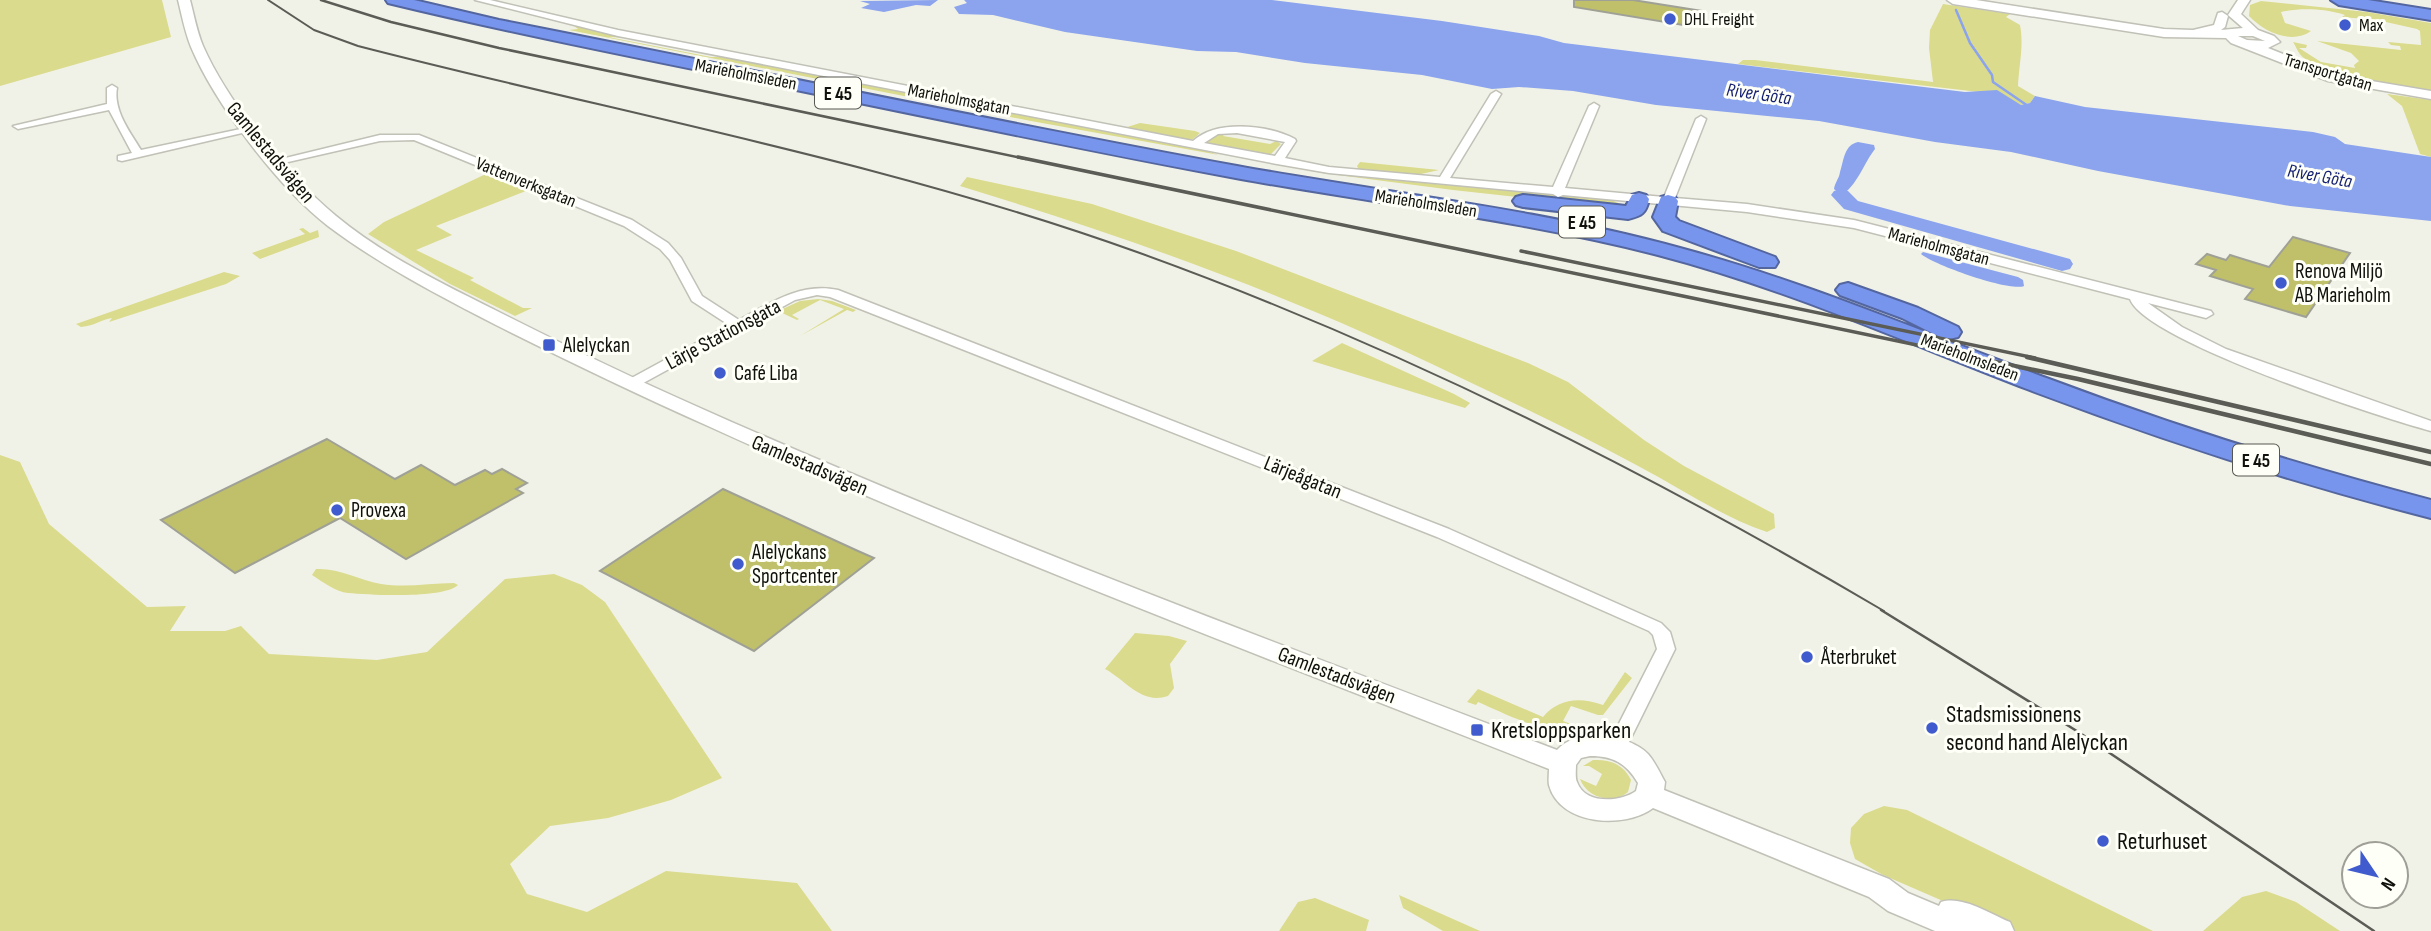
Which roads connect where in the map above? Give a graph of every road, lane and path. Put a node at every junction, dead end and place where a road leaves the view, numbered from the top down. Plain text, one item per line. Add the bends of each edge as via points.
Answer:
1 (184, 0) edge
2 (394, 0) edge
3 (418, 0) edge
4 (479, 0) edge
5 (1953, 0) edge
6 (2228, 0) edge
7 (2244, 0) edge
8 (2339, 0) edge
9 (2379, 0) edge
10 (2404, 0) edge
11 (2431, 10) edge
12 (2222, 16) junction
13 (2164, 33) junction
14 (2237, 38) junction
15 (2269, 39) junction
16 (112, 88) dead end
17 (2412, 92) junction
18 (1496, 94) dead end
19 (2431, 95) edge
20 (112, 106) junction
21 (1594, 106) dead end
22 (1702, 119) dead end
23 (18, 126) dead end
24 (250, 130) junction
25 (1195, 145) junction
26 (138, 154) junction
27 (121, 158) dead end
28 (1277, 161) junction
29 (275, 162) junction
30 (1442, 182) junction
31 (1377, 186) junction
32 (1558, 193) junction
33 (1639, 199) junction
34 (1668, 201) junction
35 (817, 291) joint
36 (2137, 296) junction
37 (2206, 314) dead end
38 (737, 324) junction
39 (2004, 359) junction
40 (631, 384) junction
41 (2431, 426) edge
42 (2431, 496) edge
43 (2431, 509) edge
44 (1616, 749) junction
45 (1562, 763) junction
46 (1648, 795) junction
47 (1879, 888) junction
48 (1967, 931) edge
49 (1999, 931) edge

1 - 24 street, Gamlestadsvägen via 200,55
2 - 43 highway, Marieholmsleden / E 45 via 1200,165 1525,219 1639,244 1806,294 2200,442
3 - 31 highway, Marieholmsleden / E 45 via 1121,143
4 - 25 street, Marieholmsgatan via 618,33
5 - 13 street
6 - 12 street
7 - 15 street, Transportgatan via 2234,18
8 - 11 highway
9 - 11 highway
10 - 11 highway
12 - 13 street via 2219,27 2210,31
12 - 14 street
13 - 14 street
14 - 15 street, Transportgatan
14 - 15 street, Transportgatan via 2266,45
14 - 17 street, Transportgatan via 2333,78
15 - 17 street, Transportgatan via 2290,58 2314,68
16 - 20 street via 108,96
17 - 19 street, Transportgatan
18 - 30 street
20 - 23 street
20 - 26 street
21 - 32 street
22 - 34 street
24 - 26 street
24 - 29 street, Gamlestadsvägen
25 - 28 street, Marieholmsgatan
25 - 28 street via 1203,136 1224,128 1291,141
26 - 27 street
28 - 30 street, Marieholmsgatan
29 - 38 street, Vattenverksgatan via 380,138 415,137 628,223 664,246 697,298
29 - 40 street, Gamlestadsvägen via 331,220 379,253 447,293
30 - 32 street, Marieholmsgatan
31 - 33 highway via 1628,214 1636,210
31 - 39 highway, Marieholmsleden / E 45 via 1550,215 1675,244 1811,285
32 - 33 street, Marieholmsgatan
33 - 34 street, Marieholmsgatan
34 - 36 street, Marieholmsgatan via 1854,224
34 - 39 highway via 1664,218 1671,226 1910,313
35 - 38 street, Lärje Stationsgata via 791,297
35 - 44 street, Lärjeågatan via 832,293 1443,533 1647,622 1661,632 1666,649
36 - 37 street, Marieholmsgatan
36 - 41 street via 2137,301 2164,323 2206,344
38 - 40 street, Lärje Stationsgata
39 - 42 highway, Marieholmsleden / E 45 via 2244,443
40 - 45 street, Gamlestadsvägen via 947,522
44 - 45 street via 1580,748
44 - 46 street via 1644,769 1650,782
45 - 46 street via 1560,776 1566,789 1593,808 1624,812 1639,806
46 - 47 street
47 - 48 street via 1898,902
47 - 49 street via 1904,891

